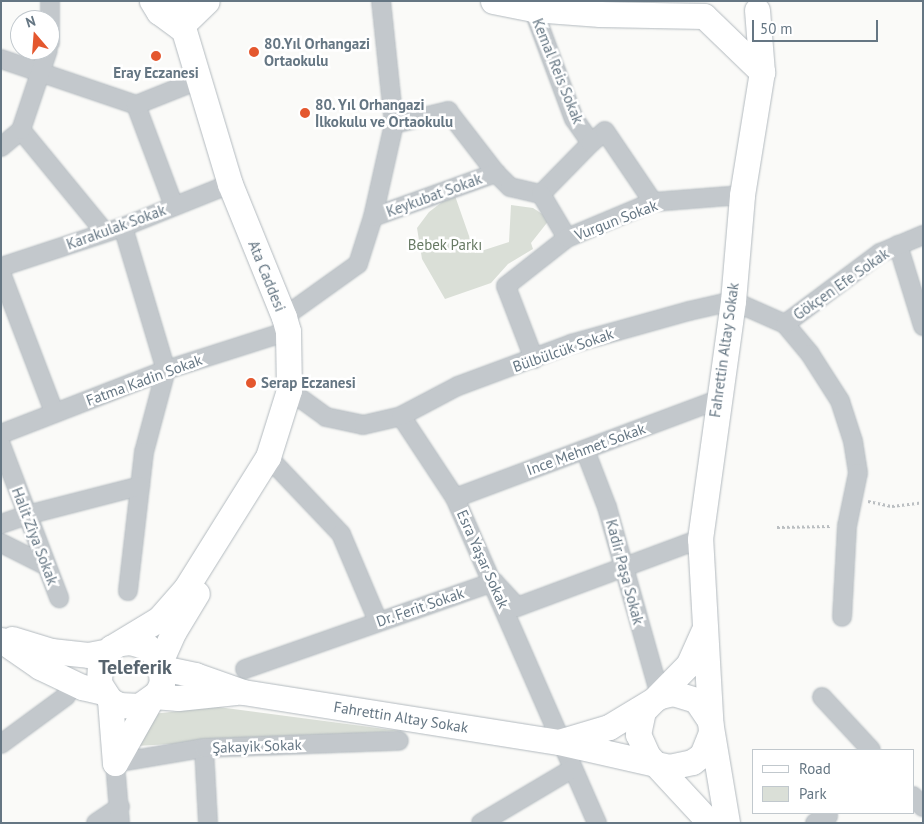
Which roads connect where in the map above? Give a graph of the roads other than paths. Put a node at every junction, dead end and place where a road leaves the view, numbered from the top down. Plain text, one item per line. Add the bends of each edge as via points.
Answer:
1 (152, 1) edge
2 (175, 1) edge
3 (207, 1) edge
4 (381, 1) edge
5 (493, 1) edge
6 (644, 1) edge
7 (536, 5) edge
8 (759, 6) edge
9 (701, 8) edge
10 (600, 14) junction
11 (180, 26) junction
12 (1, 58) edge
13 (46, 60) edge
14 (43, 70) junction
15 (762, 72) junction
16 (196, 81) junction
17 (136, 105) junction
18 (394, 124) junction
19 (1, 130) edge
20 (21, 130) junction
21 (590, 143) junction
22 (1, 147) edge
23 (496, 173) junction
24 (230, 184) junction
25 (541, 194) junction
26 (742, 195) junction
27 (653, 202) junction
28 (174, 206) junction
29 (373, 217) junction
30 (123, 226) junction
31 (104, 232) junction
32 (923, 235) edge
33 (566, 238) junction
34 (898, 245) junction
35 (1, 267) edge
36 (1, 273) edge
37 (733, 301) junction
38 (286, 324) junction
39 (785, 324) junction
40 (923, 326) edge
41 (534, 359) junction
42 (166, 370) junction
43 (289, 390) junction
44 (717, 400) junction
45 (54, 412) junction
46 (401, 416) junction
47 (1, 434) edge
48 (1, 445) edge
49 (586, 450) junction
50 (268, 457) junction
51 (140, 486) junction
52 (455, 498) junction
53 (27, 515) junction
54 (229, 522) junction
55 (1, 524) edge
56 (700, 539) junction
57 (1, 543) edge
58 (47, 566) junction
59 (623, 568) junction
60 (494, 582) junction
61 (128, 592) dead end
62 (59, 598) dead end
63 (842, 617) dead end
64 (378, 621) junction
65 (704, 629) junction
66 (1, 636) edge
67 (1, 640) edge
68 (114, 647) junction
69 (161, 665) junction
70 (244, 681) junction
71 (66, 696) dead end
72 (106, 696) junction
73 (660, 696) junction
74 (822, 696) dead end
75 (152, 698) junction
76 (710, 721) junction
77 (399, 741) dead end
78 (559, 742) junction
79 (1, 744) edge
80 (204, 748) junction
81 (870, 749) edge
82 (115, 763) junction
83 (657, 763) junction
84 (572, 768) junction
85 (914, 797) edge
86 (923, 807) edge
87 (120, 815) edge
88 (96, 823) edge
89 (208, 823) edge
90 (481, 823) edge
91 (597, 823) edge
92 (710, 823) edge
93 (727, 823) edge

1 - 11 street via 159,12
2 - 11 street, Ata Caddesi
3 - 11 street
4 - 18 street, Fatma Kadin Sokak
5 - 7 street
6 - 10 street
7 - 10 street
7 - 21 street, Kemal Reis Sokak via 574,119
8 - 9 street via 747,22 732,28 722,27
8 - 15 street, Fahrettin Altay Sokak
9 - 10 street
9 - 15 street
11 - 16 street, Ata Caddesi
12 - 14 street
13 - 14 street
14 - 17 street
14 - 20 street
15 - 26 street, Fahrettin Altay Sokak
16 - 17 street
16 - 24 street, Ata Caddesi
17 - 28 street
18 - 23 street via 448,111
18 - 29 street, Fatma Kadin Sokak
19 - 20 street
20 - 22 street
20 - 31 street
21 - 25 street
21 - 27 street via 605,131
23 - 25 street via 510,187
23 - 29 street, Keykubat Sokak
24 - 28 street, Karakulak Sokak
24 - 38 street, Ata Caddesi
25 - 33 street
26 - 27 street, Vurgun Sokak
26 - 37 street, Fahrettin Altay Sokak
27 - 33 street, Vurgun Sokak
28 - 30 street, Karakulak Sokak
29 - 38 street, Fatma Kadin Sokak via 358,264
30 - 31 street, Karakulak Sokak
30 - 42 street
31 - 35 street, Karakulak Sokak
32 - 34 street, Gökçen Efe Sokak
33 - 41 street, Vurgun Sokak via 506,286
34 - 39 street, Gökçen Efe Sokak via 880,253
34 - 40 street
36 - 45 street
37 - 39 street, Gökçen Efe Sokak
37 - 41 street, Bülbülcük Sokak via 572,344
37 - 44 street, Fahrettin Altay Sokak
38 - 42 street, Fatma Kadin Sokak
38 - 43 street, Ata Caddesi
39 - 63 street via 810,354 840,401 853,441 858,474 847,526
41 - 46 street, Bülbülcük Sokak via 458,386
42 - 45 street, Fatma Kadin Sokak
42 - 51 street via 144,452
43 - 46 street via 326,417 363,424
43 - 50 street, Ata Caddesi
44 - 49 street, Ince Mehmet Sokak
44 - 56 street, Fahrettin Altay Sokak
45 - 47 street, Fatma Kadin Sokak
46 - 52 street, Esra Yaşar Sokak
48 - 53 street, Halit Ziya Sokak
49 - 52 street, Ince Mehmet Sokak
49 - 59 street, Kadir Paşa Sokak via 607,507
50 - 54 street, Ata Caddesi
50 - 64 street via 341,534
51 - 53 street
51 - 61 street
52 - 60 street, Esra Yaşar Sokak
53 - 55 street
53 - 58 street, Halit Ziya Sokak
54 - 68 street, Ata Caddesi via 186,588 159,619
54 - 69 street, Ata Caddesi via 218,554 174,631
56 - 59 street
56 - 65 street, Fahrettin Altay Sokak
57 - 58 street
58 - 62 street, Halit Ziya Sokak
59 - 60 street via 517,607
59 - 73 street, Kadir Paşa Sokak
60 - 64 street, Dr. Ferit Sokak
60 - 78 street, Esra Yaşar Sokak via 553,715
64 - 70 street, Dr. Ferit Sokak
65 - 73 street via 688,665
65 - 76 street, Fahrettin Altay Sokak
66 - 68 street via 51,651 88,655
67 - 72 street via 40,667
68 - 69 street via 140,643 148,647
68 - 72 street via 98,674
69 - 70 street via 195,675
69 - 75 street, Ata Caddesi via 162,683
70 - 75 street via 178,698
70 - 78 street, Fahrettin Altay Sokak
71 - 79 street
72 - 75 street via 130,707
72 - 82 street
73 - 76 street via 673,693 696,700
73 - 78 street via 609,727
73 - 83 street via 642,712 638,728 641,746
74 - 81 street
75 - 82 street, Ata Caddesi
76 - 83 street via 708,745 702,755 680,766
76 - 93 street
77 - 80 street, Şakayik Sokak
78 - 83 street, Fahrettin Altay Sokak
78 - 84 street, Esra Yaşar Sokak
80 - 82 street, Şakayik Sokak
80 - 89 street
82 - 87 street
83 - 92 street
84 - 90 street
84 - 91 street, Esra Yaşar Sokak
85 - 86 street
87 - 88 street

